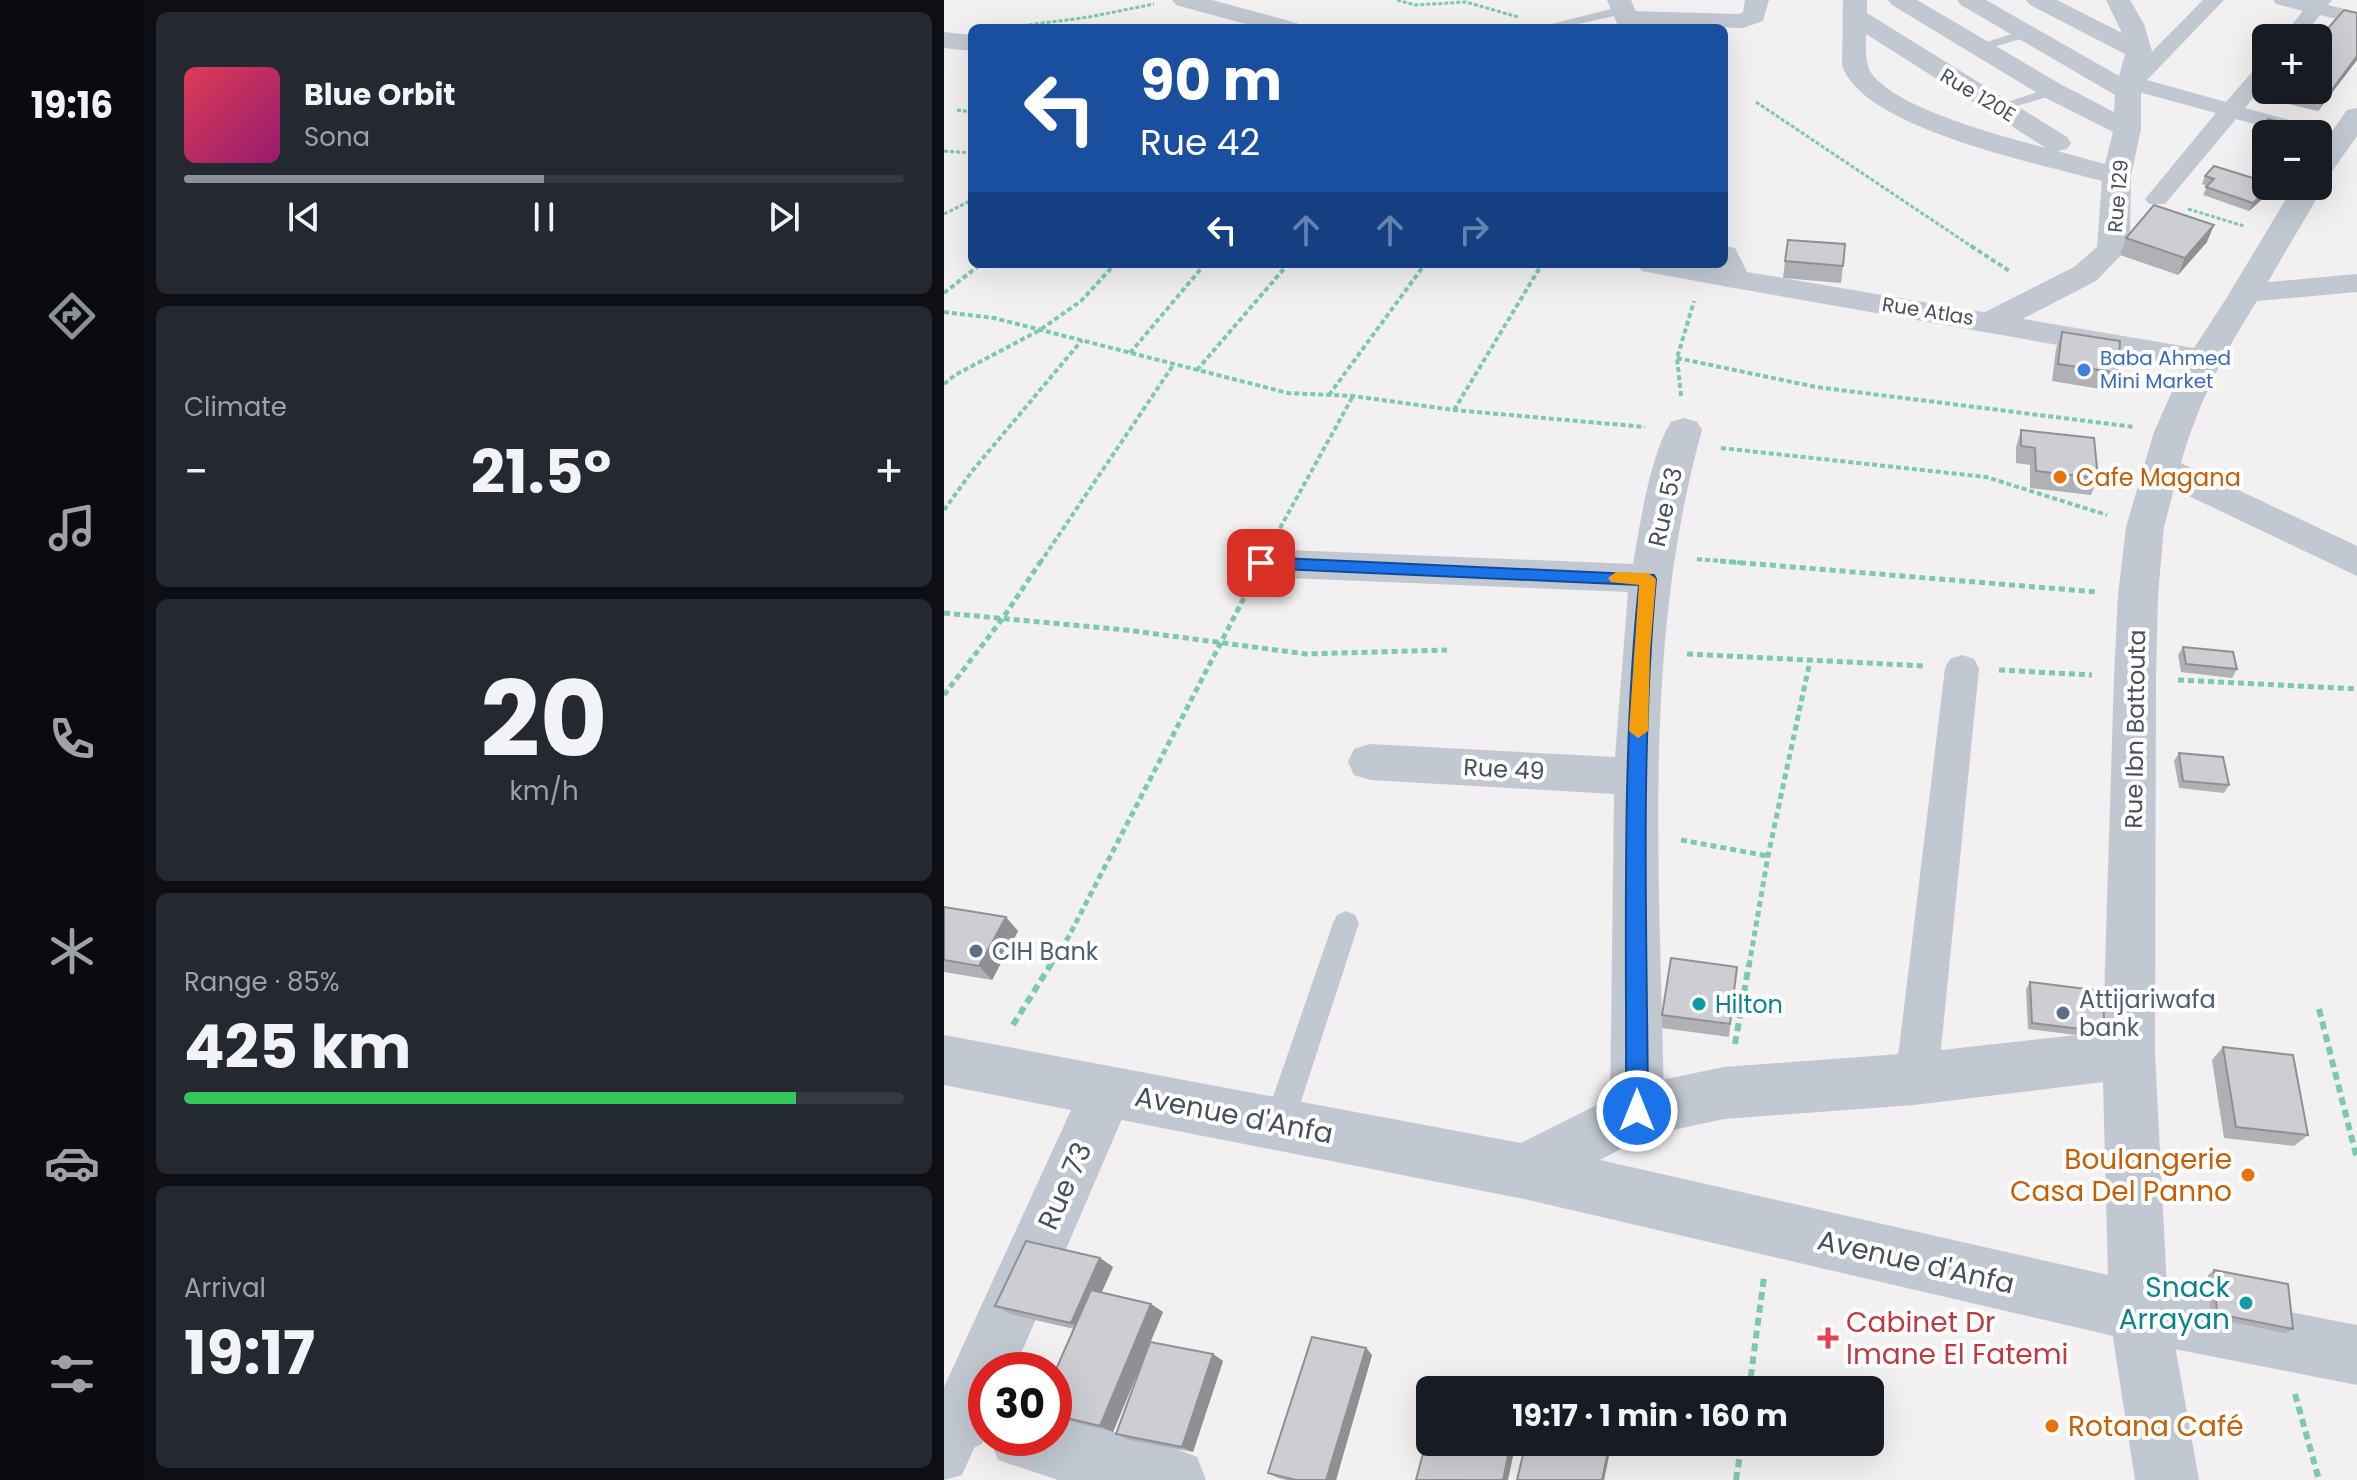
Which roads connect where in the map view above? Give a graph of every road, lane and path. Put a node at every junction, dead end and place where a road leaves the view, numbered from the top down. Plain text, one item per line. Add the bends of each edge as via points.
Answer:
1 (1397, 0) edge
2 (1757, 0) edge
3 (1900, 0) edge
4 (1969, 0) edge
5 (2038, 0) edge
6 (2118, 0) edge
7 (2214, 0) edge
8 (2283, 0) edge
9 (1172, 1) edge
10 (2319, 4) edge
11 (1856, 8) edge
12 (1625, 14) edge
13 (2357, 18) edge
14 (1036, 24) edge
15 (1271, 24) edge
16 (1533, 24) edge
17 (1567, 24) edge
18 (2303, 24) edge
19 (2026, 33) junction
20 (944, 40) edge
21 (968, 43) edge
22 (1979, 47) junction
23 (2139, 51) junction
24 (2252, 85) edge
25 (2130, 88) junction
26 (2053, 91) junction
27 (1756, 102) dead end
28 (1999, 107) junction
29 (957, 110) dead end
30 (968, 111) edge
31 (2231, 111) junction
32 (2357, 116) edge
33 (2263, 120) edge
34 (2127, 129) junction
35 (2332, 139) edge
36 (944, 151) edge
37 (968, 153) edge
38 (2109, 173) junction
39 (2157, 199) joint
40 (2300, 200) edge
41 (968, 202) edge
42 (944, 214) edge
43 (2277, 236) junction
44 (976, 268) edge
45 (1111, 268) edge
46 (1202, 268) edge
47 (1285, 268) edge
48 (1422, 268) edge
49 (1540, 268) edge
50 (1720, 269) edge
51 (2357, 283) edge
52 (944, 293) edge
53 (2045, 294) junction
54 (2270, 311) junction
55 (944, 312) edge
56 (2357, 312) edge
57 (1991, 322) junction
58 (1040, 330) junction
59 (1082, 340) junction
60 (2212, 344) junction
61 (1130, 353) junction
62 (1174, 364) junction
63 (1197, 370) junction
64 (944, 384) edge
65 (1329, 395) junction
66 (1353, 396) junction
67 (1454, 410) junction
68 (1682, 437) junction
69 (2167, 450) junction
70 (944, 510) edge
71 (2145, 527) junction
72 (2357, 562) edge
73 (1261, 563) junction
74 (1665, 568) junction
75 (2138, 595) junction
76 (944, 613) edge
77 (1003, 618) junction
78 (1223, 643) junction
79 (1447, 650) dead end
80 (1709, 655) dead end
81 (1810, 661) junction
82 (1962, 668) junction
83 (2135, 677) junction
84 (2357, 689) edge
85 (944, 695) edge
86 (1370, 762) dead end
87 (1637, 777) junction
88 (1637, 832) junction
89 (1768, 856) junction
90 (1346, 923) dead end
91 (2319, 1009) dead end
92 (2129, 1054) junction
93 (965, 1064) edge
94 (1914, 1079) junction
95 (1107, 1091) junction
96 (1724, 1093) junction
97 (1637, 1111) junction
98 (1279, 1123) junction
99 (2357, 1159) edge
100 (1524, 1171) junction
101 (1770, 1229) junction
102 (2139, 1312) junction
103 (2279, 1339) junction
104 (2357, 1355) edge
105 (1751, 1376) edge
106 (958, 1431) edge
107 (1072, 1452) edge
108 (1740, 1456) edge
109 (1174, 1480) edge
110 (1736, 1480) edge
111 (2167, 1480) edge
112 (2319, 1480) edge

1 - 16 path via 1478,4
2 - 12 street via 1754,16 1743,21
3 - 22 street
4 - 19 street
5 - 23 street
6 - 23 street
7 - 25 street
8 - 10 street
9 - 14 path
9 - 15 street
10 - 13 street
10 - 18 street
11 - 28 street, Rue 120E
11 - 38 street via 1854,60 1859,75 1891,104 1956,129
12 - 17 lane
19 - 22 lane
19 - 25 street
20 - 21 street
22 - 26 street
23 - 25 street, Rue 129
24 - 31 street
25 - 31 street
25 - 34 street, Rue 129
26 - 28 lane
26 - 34 street
27 - 53 path
28 - 38 street, Rue 120E
29 - 30 path
31 - 33 street
31 - 39 street
32 - 35 street
34 - 38 street, Rue 129
36 - 37 path
38 - 53 street, Rue 129 via 2115,236 2111,250 2094,268
39 - 43 path
40 - 43 street, Rue Ibn Battouta
41 - 42 path
43 - 54 street, Rue Ibn Battouta
44 - 52 path
45 - 58 path via 1081,301
46 - 61 path
47 - 63 path
48 - 65 path
49 - 67 path
50 - 57 street, Rue Atlas
50 - 69 path via 1677,358
51 - 54 street
53 - 57 street, Rue 129
54 - 56 street
54 - 60 street, Rue Ibn Battouta
55 - 58 path
57 - 60 street, Rue Atlas
58 - 59 path
58 - 64 path
59 - 61 path
59 - 70 path
60 - 69 street, Rue Ibn Battouta
61 - 62 path
62 - 63 path
62 - 77 path
63 - 65 path via 1288,393
65 - 66 path
66 - 67 path
66 - 73 path
67 - 68 path
68 - 71 path via 1986,477
68 - 74 street, Rue 53
69 - 71 street, Rue Ibn Battouta
69 - 72 street
71 - 75 street, Rue Ibn Battouta
73 - 74 street
73 - 78 path
74 - 75 path
74 - 87 street, Rue 53 via 1641,652
75 - 83 street, Rue Ibn Battouta
76 - 77 path
77 - 78 path
77 - 85 path
78 - 79 path via 1306,654
78 - 93 path via 1069,936
80 - 81 path
81 - 82 path
81 - 89 path
82 - 83 path
82 - 94 street
83 - 84 path
83 - 92 street, Rue Ibn Battouta
86 - 87 street, Rue 49
87 - 88 street, Rue 53
88 - 89 path
88 - 97 street, Rue 53
89 - 96 path
90 - 98 lane
91 - 99 path
92 - 94 street
92 - 102 street, Rue Ibn Battouta
93 - 95 street, Avenue d'Anfa
94 - 96 street
95 - 98 street, Avenue d'Anfa
95 - 106 street, Rue 73
96 - 97 street
97 - 100 street
98 - 100 street, Avenue d'Anfa
100 - 101 street, Avenue d'Anfa
101 - 102 street, Avenue d'Anfa
101 - 105 path
102 - 103 street, Avenue d'Anfa
102 - 111 street, Rue Ibn Battouta
103 - 104 street, Avenue d'Anfa
103 - 112 path
107 - 109 street
108 - 110 path

